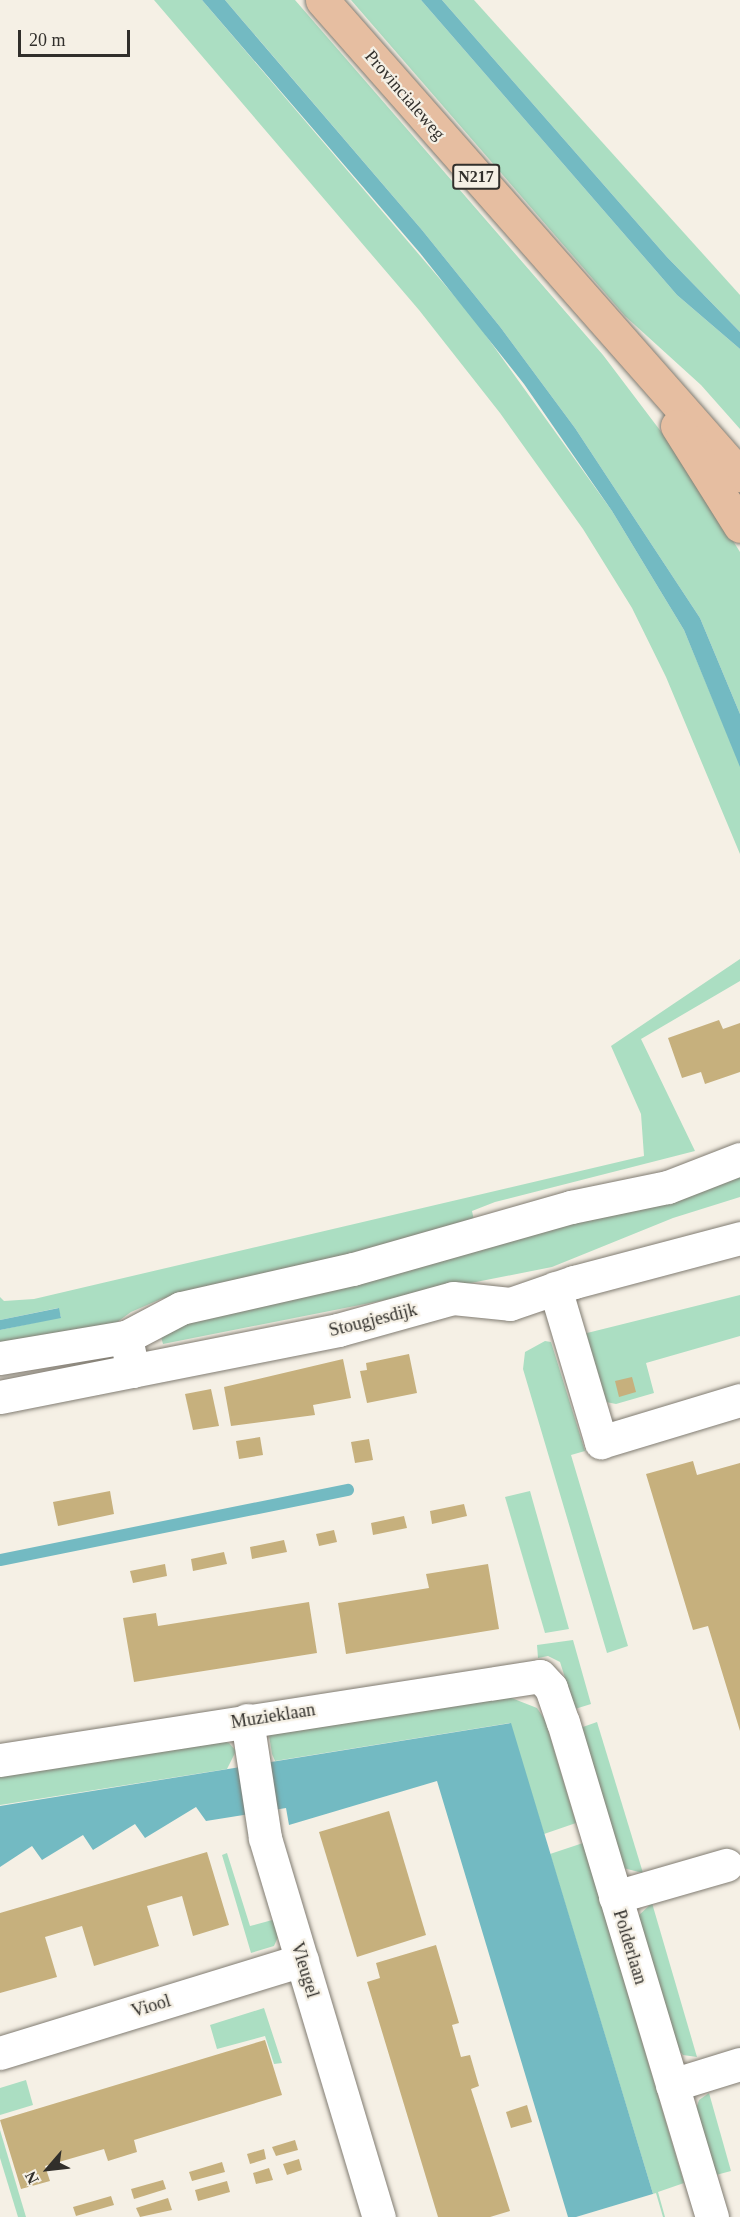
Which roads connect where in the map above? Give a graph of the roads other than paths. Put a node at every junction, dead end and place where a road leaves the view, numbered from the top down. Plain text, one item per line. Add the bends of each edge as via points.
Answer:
1 (322, 0) edge
2 (630, 354) junction
3 (740, 475) edge
4 (740, 525) edge
5 (740, 1159) edge
6 (740, 1238) edge
7 (555, 1288) junction
8 (126, 1337) junction
9 (0, 1358) edge
10 (133, 1371) junction
11 (0, 1397) edge
12 (740, 1400) edge
13 (545, 1679) joint
14 (247, 1720) junction
15 (0, 1760) edge
16 (726, 1864) dead end
17 (615, 1897) junction
18 (302, 1960) junction
19 (0, 2053) edge
20 (740, 2064) edge
21 (672, 2085) junction
22 (379, 2217) edge
23 (712, 2217) edge

1 - 2 main road, Provincialeweg / N217
2 - 3 main road, Provincialeweg / N217 via 682,404
2 - 4 main road, Provincialeweg / N217
5 - 8 street via 668,1187 571,1207 353,1269 182,1308
6 - 7 street, Stougjesdijk
7 - 10 street, Stougjesdijk via 510,1304 453,1298 338,1330
7 - 12 street via 601,1442
8 - 9 street
8 - 10 street
10 - 11 street, Stougjesdijk
13 - 14 street, Muzieklaan via 526,1676
13 - 17 street, Polderlaan via 564,1722
14 - 15 street, Muzieklaan
14 - 18 street, Vleugel via 262,1818
16 - 17 street
17 - 21 street, Polderlaan
18 - 19 street, Viool
18 - 22 street, Vleugel
20 - 21 street
21 - 23 street, Polderlaan

